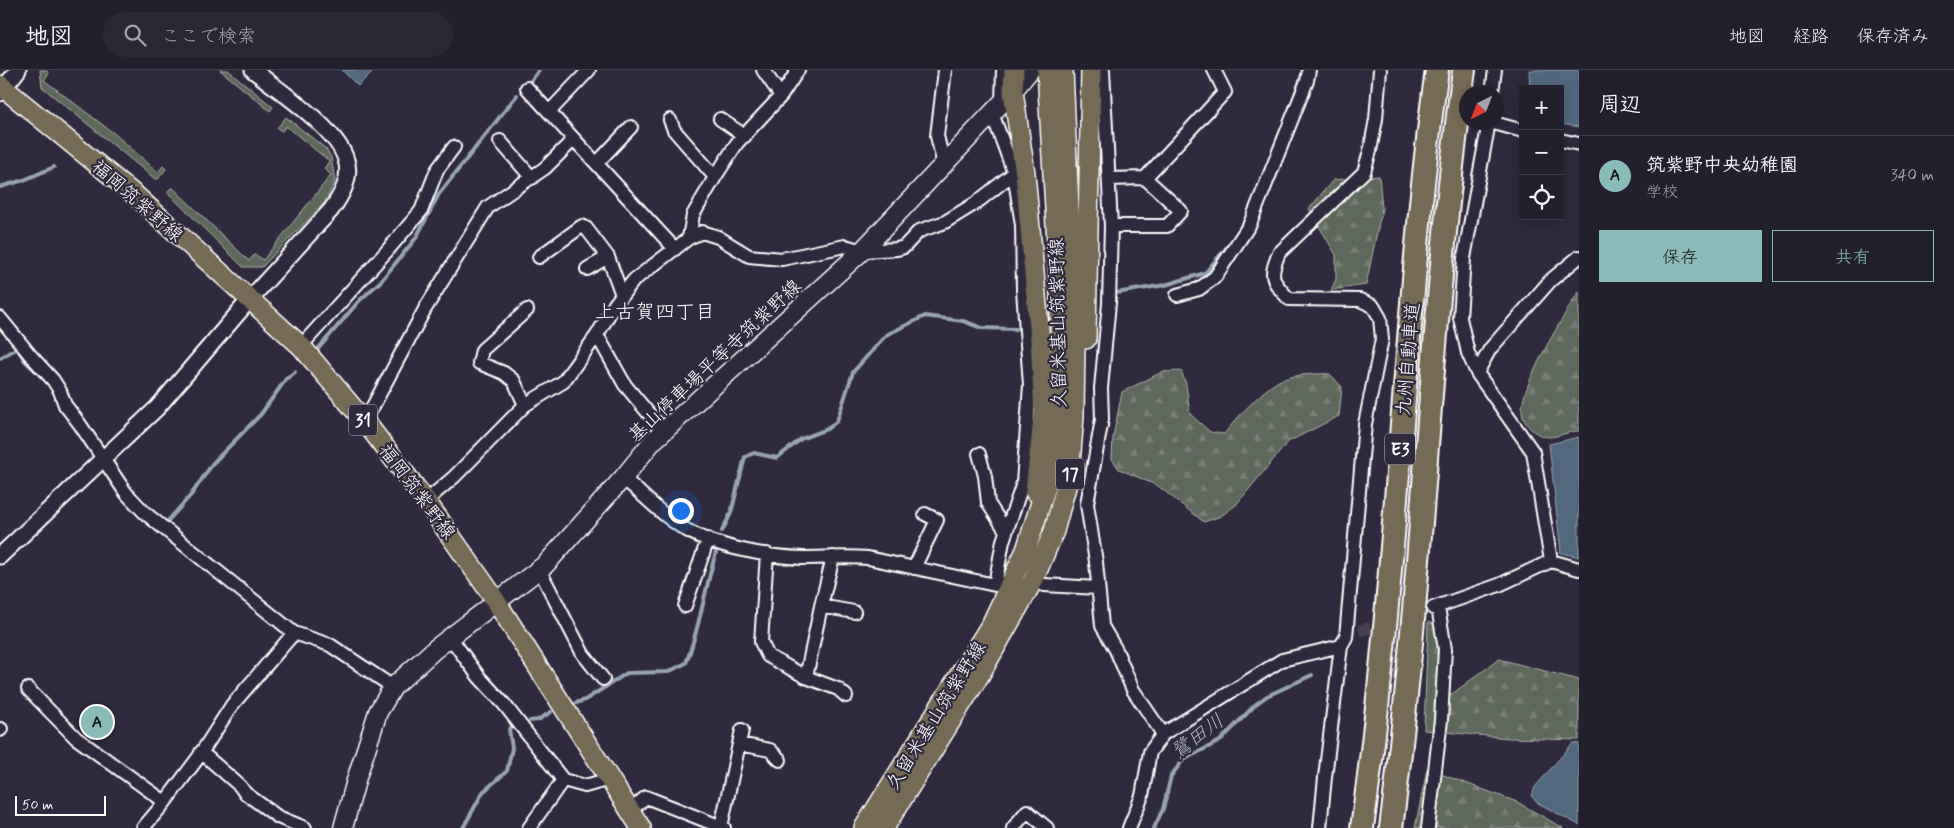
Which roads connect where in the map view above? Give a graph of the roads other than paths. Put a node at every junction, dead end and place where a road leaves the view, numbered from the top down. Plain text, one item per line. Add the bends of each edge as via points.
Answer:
1 (18, 70) edge
2 (253, 70) edge
3 (589, 70) edge
4 (763, 70) edge
5 (798, 70) edge
6 (946, 70) edge
7 (1003, 70) edge
8 (1014, 70) edge
9 (1030, 70) edge
10 (1091, 70) edge
11 (1103, 70) edge
12 (1214, 70) edge
13 (1309, 70) edge
14 (1380, 70) edge
15 (1437, 70) edge
16 (1464, 70) edge
17 (1495, 70) edge
18 (1056, 75) edge
19 (1493, 85) edge
20 (527, 88) dead end
21 (1, 89) edge
22 (781, 96) junction
23 (1002, 102) junction
24 (549, 112) junction
25 (720, 119) dead end
26 (670, 120) dead end
27 (1504, 126) edge
28 (631, 127) dead end
29 (1488, 130) edge
30 (1519, 130) edge
31 (745, 136) junction
32 (574, 139) junction
33 (500, 141) dead end
34 (1564, 141) edge
35 (1579, 144) edge
36 (454, 147) dead end
37 (597, 163) junction
38 (944, 165) junction
39 (1014, 173) junction
40 (715, 177) junction
41 (532, 178) junction
42 (1145, 178) junction
43 (1109, 180) junction
44 (1111, 226) junction
45 (689, 238) junction
46 (675, 249) junction
47 (862, 251) junction
48 (539, 257) dead end
49 (608, 257) junction
50 (1579, 257) edge
51 (588, 269) dead end
52 (622, 295) junction
53 (1177, 295) dead end
54 (250, 299) junction
55 (526, 310) dead end
56 (0, 318) edge
57 (597, 335) junction
58 (301, 346) junction
59 (1477, 373) junction
60 (524, 405) junction
61 (364, 421) junction
62 (664, 432) junction
63 (979, 454) dead end
64 (103, 458) junction
65 (1069, 476) junction
66 (623, 478) junction
67 (426, 500) junction
68 (925, 514) dead end
69 (1006, 531) junction
70 (708, 539) junction
71 (1026, 550) junction
72 (767, 554) junction
73 (0, 556) edge
74 (833, 557) junction
75 (1551, 560) junction
76 (914, 568) junction
77 (1579, 568) edge
78 (539, 569) junction
79 (1044, 585) dead end
80 (1098, 588) junction
81 (496, 602) junction
82 (685, 606) dead end
83 (820, 606) junction
84 (854, 612) dead end
85 (1359, 631) tunnel mouth
86 (294, 633) junction
87 (450, 638) junction
88 (1343, 641) junction
89 (806, 677) junction
90 (603, 679) dead end
91 (393, 687) junction
92 (28, 690) dead end
93 (846, 696) dead end
94 (742, 730) dead end
95 (1163, 734) junction
96 (739, 744) junction
97 (201, 752) junction
98 (780, 760) dead end
99 (610, 779) junction
100 (563, 780) junction
101 (165, 802) junction
102 (631, 810) junction
103 (722, 827) edge
104 (143, 828) edge
105 (305, 828) edge
106 (344, 828) edge
107 (529, 828) edge
108 (642, 828) edge
109 (864, 828) edge
110 (884, 828) edge
111 (1013, 828) edge
112 (1047, 828) edge
113 (1129, 828) edge
114 (1320, 828) edge
115 (1362, 828) edge
116 (1391, 828) edge
117 (1428, 828) edge

1 - 21 street
2 - 54 street via 333,136 347,161 342,195
3 - 24 street
4 - 22 street
5 - 22 street
6 - 38 street via 937,136
7 - 23 street
8 - 23 main road
9 - 23 main road, 基山停車場平等寺筑紫野線
10 - 65 main road via 1082,443
11 - 43 street
12 - 42 street via 1225,92
13 - 53 street via 1250,224 1215,277 1199,289
14 - 88 street via 1376,119 1364,172 1279,253 1272,270 1276,286 1288,298 1360,300 1373,306 1380,318 1382,339 1365,424
15 - 115 highway, 九州自動車道 / E3 via 1418,225 1387,609
16 - 116 highway, 九州自動車道 / E3 via 1444,236 1415,598
17 - 19 street
18 - 65 main road, 久留米基山筑紫野線 / 17 via 1075,346
18 - 71 main road, 久留米基山筑紫野線 / 17 via 1060,295 1058,416 1049,477
20 - 24 street
21 - 54 main road, 福岡筑紫野線 / 31 via 135,195
22 - 31 street
23 - 38 main road, 基山停車場平等寺筑紫野線
23 - 39 street
23 - 71 main road via 1025,173 1044,412
24 - 32 street
25 - 31 street
26 - 40 street via 674,130
27 - 30 street
28 - 37 street
29 - 59 street via 1464,258 1460,318 1468,353
31 - 40 street
32 - 37 street
32 - 41 street
33 - 41 street
34 - 35 street
36 - 58 street via 437,170 421,211
37 - 46 street
38 - 47 main road, 基山停車場平等寺筑紫野線
39 - 47 street via 945,222 919,231 904,247
39 - 69 street via 1022,225 1030,385 1023,483
40 - 45 street via 693,215
41 - 61 street via 488,207 425,309
42 - 43 street
42 - 44 street via 1181,211 1167,226
43 - 44 street
44 - 80 street via 1102,419 1087,504
45 - 46 street
45 - 47 street via 702,232 718,237 749,256 782,259 845,246
46 - 52 street via 634,280
47 - 62 main road, 基山停車場平等寺筑紫野線
48 - 49 street via 582,226
49 - 51 street
49 - 52 street
50 - 59 street via 1551,280 1490,349
52 - 57 street
54 - 58 main road, 福岡筑紫野線 / 31
54 - 64 street via 157,408
55 - 60 street via 482,350 479,363 514,381
56 - 64 street via 54,380 65,405
57 - 60 street via 563,382
57 - 62 street via 625,385
58 - 61 main road, 福岡筑紫野線 / 31
59 - 75 street via 1533,452
60 - 67 street via 454,477
61 - 67 main road, 福岡筑紫野線 / 31
62 - 66 main road, 基山停車場平等寺筑紫野線
63 - 69 street via 988,503
64 - 73 street
64 - 86 street via 126,493 145,513
65 - 110 main road, 久留米基山筑紫野線 / 17 via 1054,531 1033,581 979,676
66 - 70 street via 670,518
66 - 78 main road, 基山停車場平等寺筑紫野線
67 - 81 main road, 福岡筑紫野線 / 31
68 - 76 street via 937,520
69 - 76 street via 996,585
70 - 72 street
70 - 82 street
71 - 109 main road, 久留米基山筑紫野線 / 17 via 988,630
72 - 74 street
72 - 89 street via 761,642 768,656
74 - 76 street via 868,558
74 - 83 street
75 - 77 street
75 - 117 street via 1499,585 1435,608 1445,649 1441,720
78 - 81 main road, 基山停車場平等寺筑紫野線
78 - 90 street via 583,654
79 - 80 street
80 - 95 street via 1102,626 1133,690
81 - 87 main road, 基山停車場平等寺筑紫野線
81 - 99 main road, 福岡筑紫野線 / 31
83 - 84 street
83 - 89 street
85 - 88 street
86 - 91 street via 330,645
86 - 97 street via 232,705
87 - 91 main road, 基山停車場平等寺筑紫野線
87 - 100 street
88 - 95 street via 1282,660
88 - 114 street
89 - 93 street via 838,689
91 - 106 main road, 基山停車場平等寺筑紫野線 via 378,712
92 - 101 street via 76,738
94 - 96 street
95 - 113 street via 1150,752 1142,796
96 - 98 street via 770,750
96 - 103 street
97 - 101 street
97 - 105 street via 245,793 278,817
99 - 100 street via 585,786
99 - 102 main road, 福岡筑紫野線 / 31
100 - 107 street
101 - 104 street
102 - 103 street via 646,797
102 - 108 main road, 福岡筑紫野線 / 31
111 - 112 street via 1027,811

